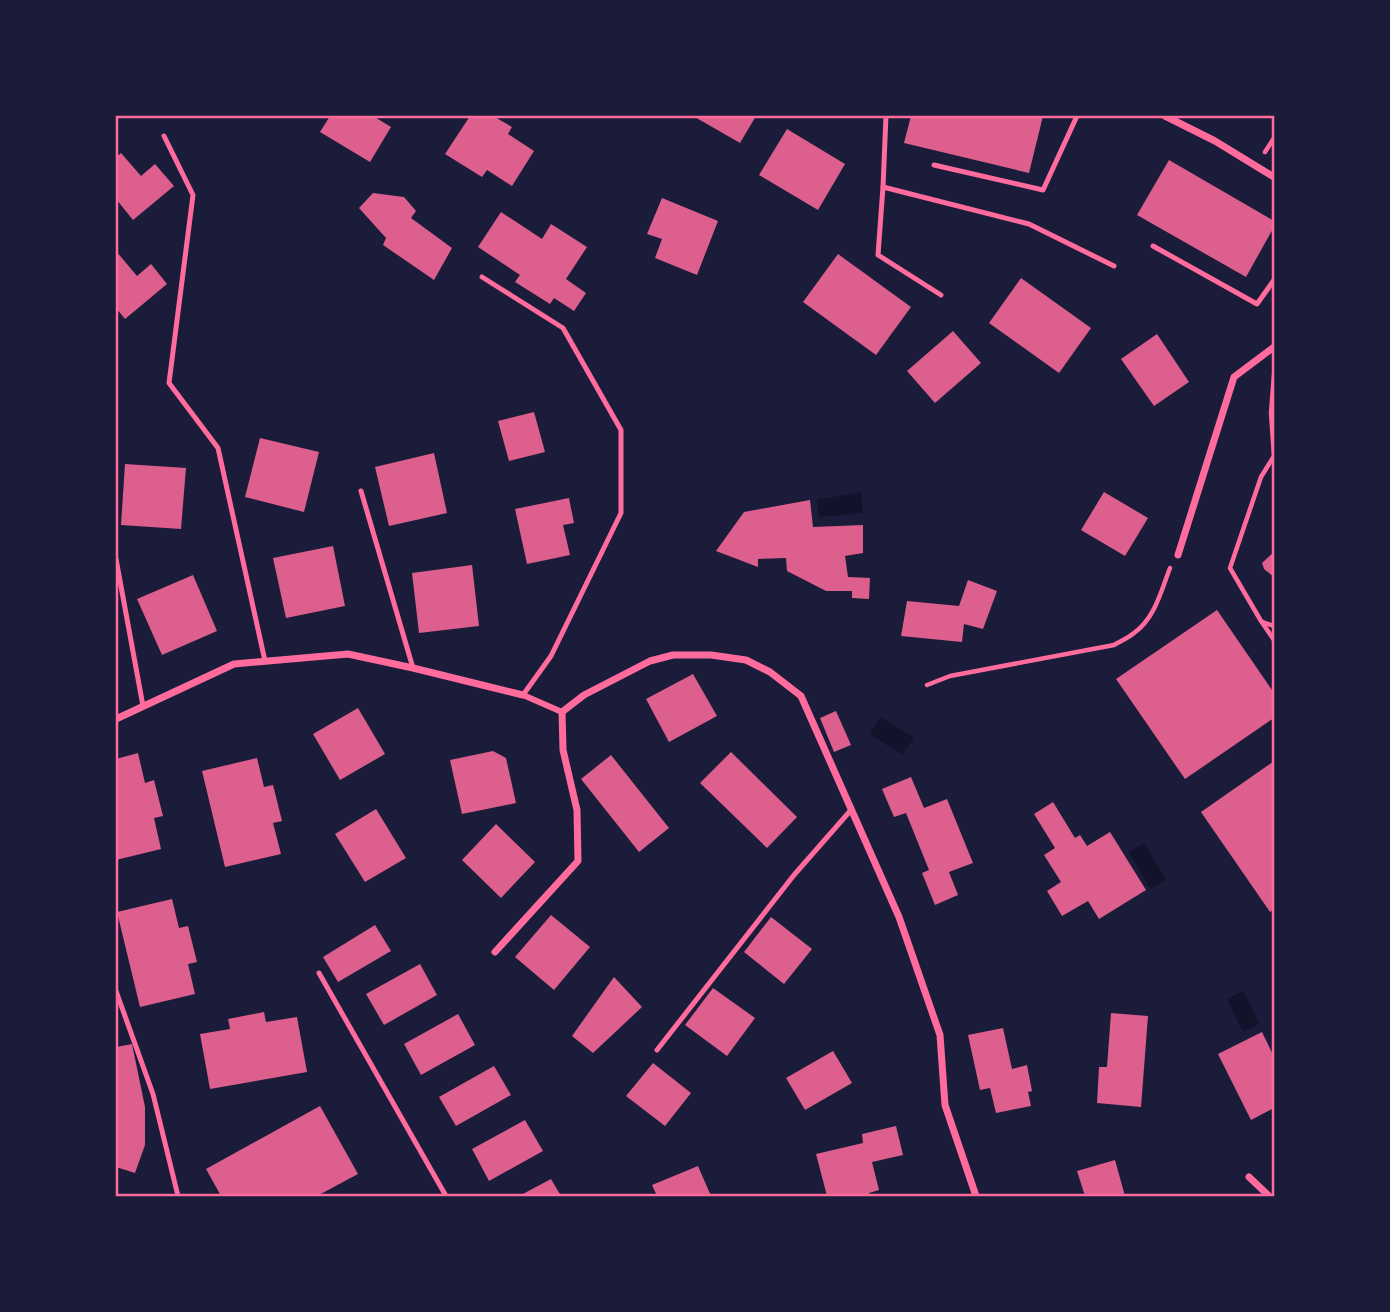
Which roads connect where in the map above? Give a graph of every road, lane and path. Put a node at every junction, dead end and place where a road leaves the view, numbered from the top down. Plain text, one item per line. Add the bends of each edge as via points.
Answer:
1 (886, 116) edge
2 (1077, 116) edge
3 (1166, 116) edge
4 (164, 136) dead end
5 (1275, 138) edge
6 (1265, 153) dead end
7 (934, 165) dead end
8 (1275, 177) edge
9 (883, 187) junction
10 (1153, 246) dead end
11 (1114, 266) dead end
12 (482, 278) dead end
13 (1275, 280) edge
14 (941, 295) dead end
15 (1275, 347) edge
16 (1275, 375) edge
17 (1274, 456) edge
18 (361, 491) dead end
19 (1178, 555) joint
20 (116, 559) edge
21 (1261, 621) junction
22 (1275, 626) edge
23 (1275, 640) edge
24 (265, 661) junction
25 (414, 667) junction
26 (927, 685) dead end
27 (523, 695) junction
28 (143, 706) junction
29 (562, 712) junction
30 (116, 719) edge
31 (851, 810) junction
32 (495, 952) dead end
33 (319, 973) dead end
34 (116, 991) edge
35 (657, 1050) dead end
36 (1249, 1177) dead end
37 (178, 1196) edge
38 (446, 1196) edge
39 (976, 1196) edge
40 (1269, 1196) edge

1 - 9 lane
2 - 7 lane via 1043,190
3 - 8 street
4 - 24 lane via 193,195 169,383 218,448
5 - 6 path
9 - 11 lane via 1029,223
9 - 14 lane via 878,255
10 - 13 lane via 1257,304
12 - 27 lane via 563,328 621,430 621,513 551,656
15 - 19 street via 1234,377
16 - 17 path via 1271,412
17 - 21 path via 1261,477 1230,568
18 - 25 lane
19 - 26 path via 1146,622 1114,645 950,676
20 - 28 lane
21 - 22 path
21 - 23 path
24 - 25 street via 348,654
24 - 28 street via 234,664
25 - 27 street
27 - 29 street
28 - 30 street
29 - 31 street via 584,695 650,661 673,655 746,660 801,696
29 - 32 street via 563,750 577,810 578,861
31 - 35 lane
31 - 39 street via 899,917 940,1035 945,1105
33 - 38 lane
34 - 37 lane via 153,1094
36 - 40 street

